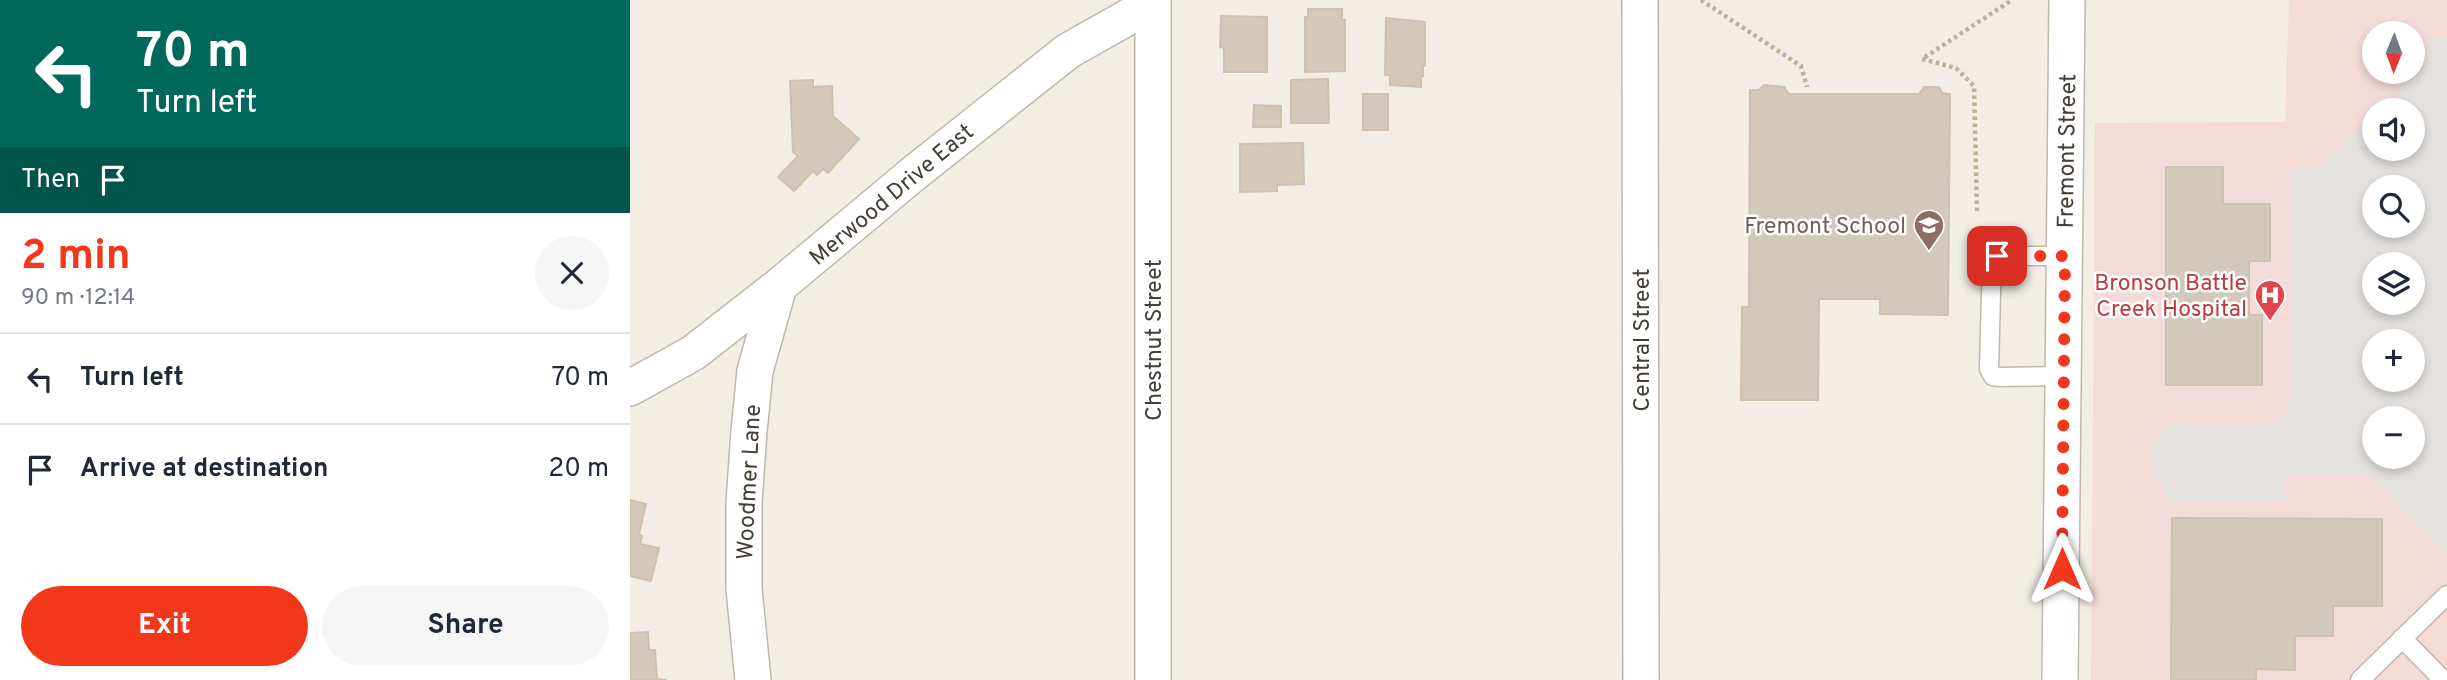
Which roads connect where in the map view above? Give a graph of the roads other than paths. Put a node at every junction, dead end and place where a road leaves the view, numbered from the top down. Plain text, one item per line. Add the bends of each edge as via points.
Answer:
1 (1640, 0) edge
2 (2067, 0) edge
3 (1153, 1) edge
4 (2065, 256) junction
5 (779, 286) junction
6 (2063, 376) junction
7 (630, 388) edge
8 (2447, 595) edge
9 (2402, 638) junction
10 (753, 680) edge
11 (1153, 680) edge
12 (1641, 680) edge
13 (2060, 680) edge
14 (2360, 680) edge
15 (2443, 680) edge

1 - 12 street, Central Street
2 - 4 street, Fremont Street
3 - 5 street, Merwood Drive East via 1068,51
3 - 11 street, Chestnut Street
4 - 6 street, Fremont Street
4 - 6 lane via 1992,256 1989,368 1996,377
5 - 7 street, Merwood Drive East via 693,353
5 - 10 street, Woodmer Lane via 755,371 748,431 744,589
6 - 13 street, Fremont Street
8 - 9 lane
9 - 14 lane
9 - 15 lane

